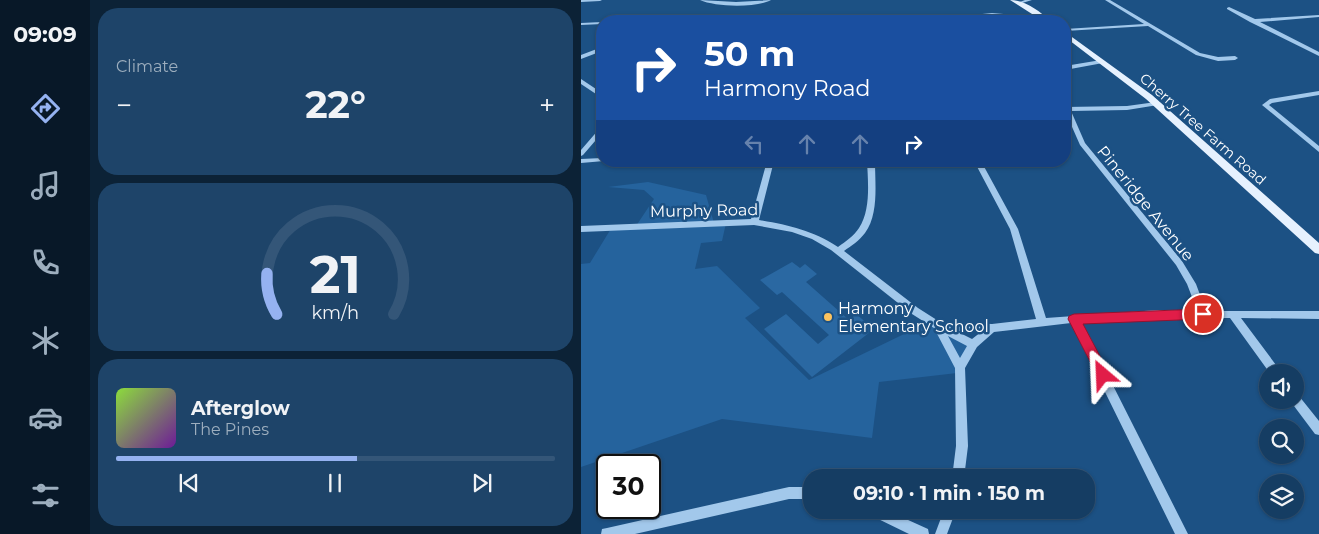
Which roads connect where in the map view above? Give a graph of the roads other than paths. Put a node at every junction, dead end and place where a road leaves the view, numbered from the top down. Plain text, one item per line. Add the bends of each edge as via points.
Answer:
1 (583, 0) edge
2 (600, 0) edge
3 (702, 0) edge
4 (769, 0) edge
5 (1030, 0) edge
6 (1107, 0) edge
7 (1016, 1) edge
8 (1229, 8) dead end
9 (982, 15) edge
10 (1000, 15) edge
11 (1038, 15) edge
12 (1319, 16) edge
13 (1252, 21) junction
14 (596, 23) edge
15 (581, 24) edge
16 (1148, 25) junction
17 (1071, 30) edge
18 (1071, 39) edge
19 (1311, 50) junction
20 (1319, 50) edge
21 (596, 51) edge
22 (1319, 54) edge
23 (581, 57) edge
24 (1235, 58) dead end
25 (1101, 62) junction
26 (1071, 67) edge
27 (581, 81) edge
28 (596, 92) edge
29 (1319, 93) edge
30 (1156, 104) junction
31 (1071, 109) edge
32 (1071, 120) edge
33 (596, 136) edge
34 (1319, 150) edge
35 (581, 154) edge
36 (596, 160) edge
37 (581, 161) edge
38 (769, 167) edge
39 (871, 167) edge
40 (980, 167) edge
41 (755, 222) junction
42 (581, 228) edge
43 (1319, 250) edge
44 (838, 251) junction
45 (1203, 314) junction
46 (1319, 315) edge
47 (1233, 316) junction
48 (1074, 319) junction
49 (1042, 322) junction
50 (938, 326) junction
51 (992, 328) junction
52 (973, 344) junction
53 (1269, 364) edge
54 (961, 368) junction
55 (1303, 409) edge
56 (1319, 430) edge
57 (959, 469) edge
58 (803, 493) edge
59 (891, 519) edge
60 (947, 519) edge
61 (607, 534) edge
62 (923, 534) edge
63 (941, 534) edge
64 (1182, 534) edge

1 - 2 street
3 - 4 street via 722,3
5 - 7 street
6 - 16 street
7 - 11 main road
8 - 13 street
9 - 10 street
12 - 13 street
13 - 19 street
14 - 15 street
16 - 17 street
16 - 24 street via 1198,54 1218,59
18 - 25 main road, Cherry Tree Farm Road
19 - 20 street
19 - 22 street
21 - 23 street
25 - 26 street
25 - 30 main road, Cherry Tree Farm Road
27 - 28 street
29 - 34 street via 1270,101 1265,105
30 - 31 street
30 - 43 main road, Cherry Tree Farm Road
32 - 45 street, Pineridge Avenue via 1082,144 1179,263
33 - 35 street
36 - 37 street
38 - 41 street
39 - 44 street via 868,218 862,231
40 - 49 street via 1014,229
41 - 42 street, Murphy Road
41 - 44 street, Murphy Road via 801,232
44 - 50 street, Murphy Road via 915,312
45 - 47 street
45 - 48 street
46 - 47 street
47 - 53 street
48 - 49 street
48 - 64 street
49 - 51 street
50 - 51 street
50 - 52 street, Murphy Road
50 - 54 street
51 - 52 street
52 - 54 street
54 - 57 street
55 - 56 street
58 - 61 street via 769,497
59 - 62 street
60 - 63 street

